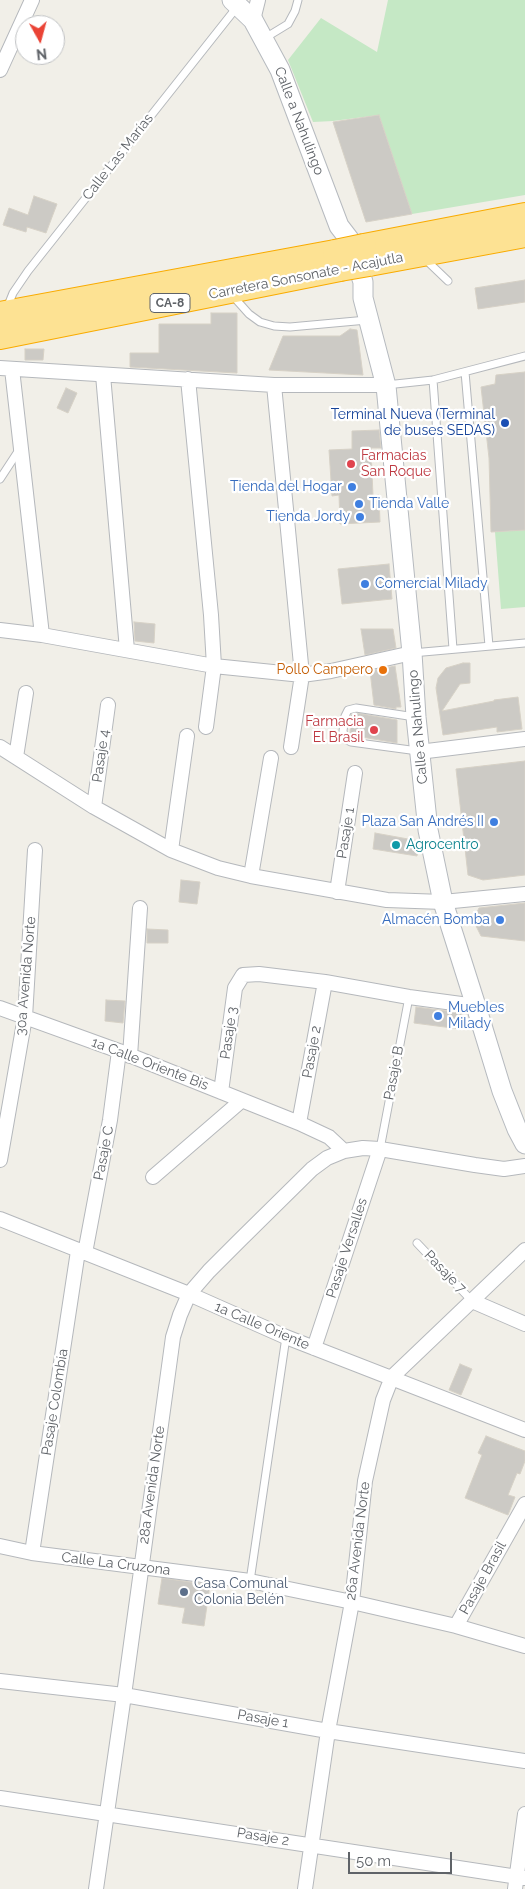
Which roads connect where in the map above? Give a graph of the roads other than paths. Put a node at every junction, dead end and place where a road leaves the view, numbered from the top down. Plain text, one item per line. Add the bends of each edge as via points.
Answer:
1 (32, 0) edge
2 (258, 0) edge
3 (298, 0) edge
4 (236, 3) edge
5 (253, 20) junction
6 (265, 38) junction
7 (0, 70) edge
8 (525, 215) edge
9 (525, 235) edge
10 (366, 255) junction
11 (420, 255) junction
12 (338, 260) junction
13 (448, 282) dead end
14 (229, 290) junction
15 (2, 314) edge
16 (369, 320) junction
17 (0, 337) edge
18 (525, 356) edge
19 (6, 369) edge
20 (465, 372) junction
21 (103, 375) junction
22 (188, 379) junction
23 (433, 380) junction
24 (274, 384) junction
25 (386, 385) junction
26 (20, 448) junction
27 (0, 479) edge
28 (0, 630) edge
29 (42, 635) junction
30 (525, 643) edge
31 (489, 646) junction
32 (453, 649) junction
33 (127, 650) junction
34 (412, 654) junction
35 (214, 666) junction
36 (302, 675) junction
37 (26, 694) dead end
38 (108, 704) dead end
39 (416, 717) junction
40 (206, 727) dead end
41 (187, 736) dead end
42 (525, 739) edge
43 (0, 747) edge
44 (290, 747) dead end
45 (419, 752) junction
46 (16, 757) junction
47 (271, 758) dead end
48 (356, 774) dead end
49 (94, 807) junction
50 (35, 850) dead end
51 (171, 850) junction
52 (251, 876) junction
53 (337, 892) junction
54 (525, 894) edge
55 (443, 902) junction
56 (140, 908) dead end
57 (325, 982) junction
58 (409, 997) junction
59 (476, 1006) junction
60 (0, 1008) edge
61 (25, 1017) junction
62 (125, 1054) junction
63 (221, 1092) junction
64 (241, 1101) junction
65 (299, 1123) junction
66 (525, 1144) edge
67 (380, 1148) junction
68 (344, 1151) junction
69 (0, 1160) edge
70 (525, 1166) edge
71 (153, 1177) dead end
72 (0, 1218) edge
73 (417, 1243) dead end
74 (525, 1250) edge
75 (81, 1252) junction
76 (190, 1294) junction
77 (472, 1301) junction
78 (525, 1324) edge
79 (286, 1338) junction
80 (314, 1348) junction
81 (392, 1377) junction
82 (525, 1430) edge
83 (525, 1504) edge
84 (0, 1546) edge
85 (32, 1553) junction
86 (141, 1567) junction
87 (250, 1581) junction
88 (352, 1602) junction
89 (456, 1626) junction
90 (525, 1646) edge
91 (0, 1681) edge
92 (124, 1695) junction
93 (328, 1731) junction
94 (525, 1761) edge
95 (0, 1798) edge
96 (108, 1814) junction
97 (525, 1814) edge
98 (311, 1845) junction
99 (519, 1881) edge
100 (96, 1889) edge
101 (305, 1889) edge

1 - 7 street
2 - 5 street
3 - 6 lane via 288,24
4 - 5 street, Calle a Nahulingo
4 - 15 lane, Calle Las Marías via 28,271
5 - 6 street, Calle a Nahulingo
6 - 16 street, Calle a Nahulingo via 339,226 340,242 353,285 363,298
8 - 10 highway, Carretera Sonsonate - Acajutla / CA-8
9 - 11 highway, Carretera Sonsonate - Acajutla / CA-8
10 - 11 highway, Carretera Sonsonate - Acajutla / CA-8
10 - 12 highway, Carretera Sonsonate - Acajutla / CA-8, bridge
11 - 13 lane
12 - 14 highway, Carretera Sonsonate - Acajutla / CA-8
12 - 15 highway, Carretera Sonsonate - Acajutla / CA-8
14 - 16 lane via 249,314 274,326
14 - 17 highway, Carretera Sonsonate - Acajutla / CA-8
16 - 25 street, Calle a Nahulingo
18 - 20 lane
19 - 21 street
19 - 26 street
20 - 23 lane
20 - 31 lane
21 - 22 street
21 - 33 street
22 - 24 street
22 - 35 street
23 - 25 lane
23 - 32 lane
24 - 25 street
24 - 36 street
25 - 34 street, Calle a Nahulingo
26 - 27 lane
26 - 29 street
28 - 29 street
29 - 33 street
30 - 31 lane
31 - 32 lane
32 - 34 lane
33 - 35 street
34 - 36 street
34 - 39 street, Calle a Nahulingo
35 - 36 street
35 - 40 street
36 - 44 street
37 - 46 street
38 - 49 street, Pasaje 4
39 - 45 street, Calle a Nahulingo
39 - 45 lane via 356,708 348,710 343,731 351,742
41 - 51 street
42 - 45 street
43 - 46 street
45 - 55 street, Calle a Nahulingo via 428,830
46 - 49 street
47 - 52 street
48 - 53 street, Pasaje 1
49 - 51 street
50 - 61 street, 30a Avenida Norte
51 - 52 street via 218,868
52 - 53 street
53 - 55 street via 387,900
54 - 55 street
55 - 59 street, Calle a Nahulingo
56 - 62 street, Pasaje C
57 - 58 street
57 - 63 street, Pasaje 3 via 243,975 235,988
57 - 65 street, Pasaje 2
58 - 59 street
58 - 67 lane, Pasaje B
59 - 66 street, Calle a Nahulingo via 502,1091
60 - 61 street, 1a Calle Oriente Bis
61 - 62 street, 1a Calle Oriente Bis
61 - 69 street, 30a Avenida Norte
62 - 63 street, 1a Calle Oriente Bis
62 - 75 street, Pasaje C
63 - 64 street, 1a Calle Oriente Bis
64 - 65 street, 1a Calle Oriente Bis
64 - 71 street
65 - 68 street, 1a Calle Oriente Bis via 329,1137
67 - 68 street, 28a Avenida Norte
67 - 70 street, 28a Avenida Norte via 504,1169
67 - 80 street, Pasaje Versalles
68 - 76 street, 28a Avenida Norte via 312,1169
72 - 75 street, 1a Calle Oriente
73 - 77 lane, Pasaje 7
74 - 77 street, 26a Avenida Norte
75 - 76 street, 1a Calle Oriente
75 - 85 street, Pasaje Colombia
76 - 79 street, 1a Calle Oriente
76 - 86 street, 28a Avenida Norte via 173,1338
77 - 78 street
77 - 81 street, 26a Avenida Norte
79 - 80 street, 1a Calle Oriente
79 - 87 lane
80 - 81 street, 1a Calle Oriente
81 - 82 street, 1a Calle Oriente
81 - 88 street, 26a Avenida Norte via 383,1400 365,1481
83 - 89 street, Pasaje Brasil
84 - 85 street, Calle La Cruzona
85 - 86 street, Calle La Cruzona
86 - 87 street, Calle La Cruzona
86 - 92 street, 28a Avenida Norte
87 - 88 street, Calle La Cruzona
88 - 89 street, Calle La Cruzona
88 - 93 street, 26a Avenida Norte
89 - 90 street, Calle La Cruzona
91 - 92 street, Pasaje 1
92 - 93 street, Pasaje 1
92 - 96 street, 28a Avenida Norte
93 - 94 street, Pasaje 1
93 - 98 street, 26a Avenida Norte
95 - 96 street, Pasaje 2
96 - 98 street, Pasaje 2
96 - 100 street, 28a Avenida Norte
97 - 99 street
98 - 99 street, Pasaje 2
98 - 101 street, 26a Avenida Norte

